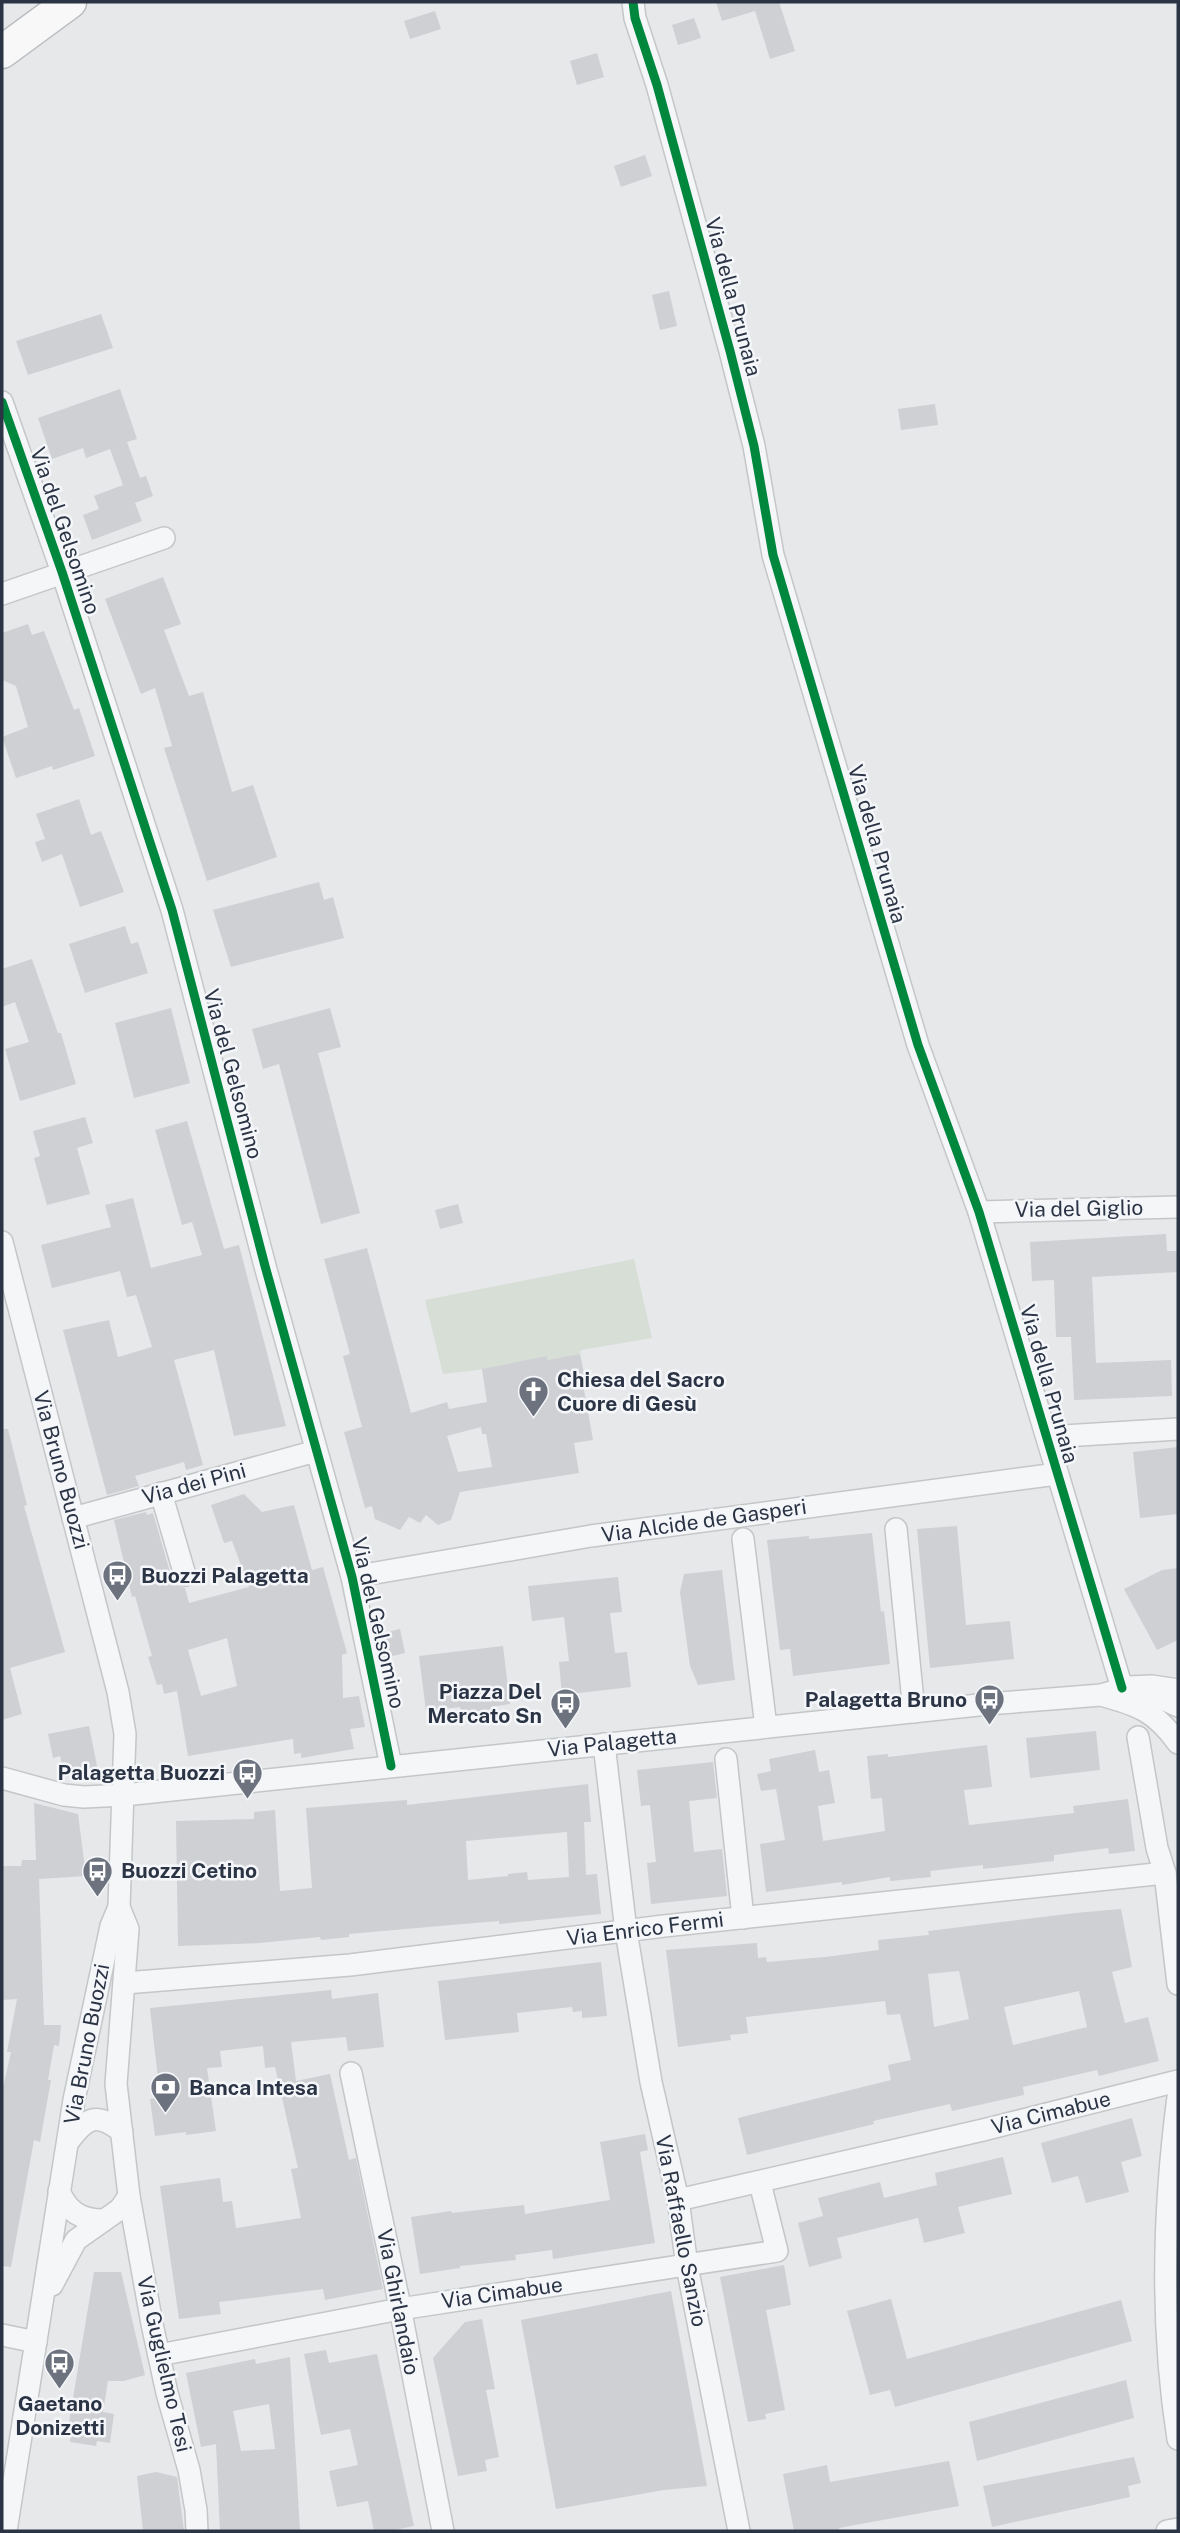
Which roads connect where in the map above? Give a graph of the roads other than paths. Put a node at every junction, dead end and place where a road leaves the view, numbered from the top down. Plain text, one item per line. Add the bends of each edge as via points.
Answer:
1 (71, 2) edge
2 (633, 2) edge
3 (2, 52) edge
4 (2, 402) edge
5 (164, 538) dead end
6 (62, 572) junction
7 (2, 594) edge
8 (1178, 1207) edge
9 (979, 1212) junction
10 (2, 1242) edge
11 (1178, 1429) edge
12 (1047, 1437) junction
13 (316, 1451) junction
14 (1057, 1474) junction
15 (162, 1493) junction
16 (73, 1518) junction
17 (896, 1529) dead end
18 (743, 1539) dead end
19 (185, 1575) dead end
20 (352, 1577) junction
21 (1129, 1687) junction
22 (1178, 1690) edge
23 (1101, 1695) junction
24 (1178, 1706) edge
25 (914, 1712) junction
26 (766, 1727) junction
27 (1138, 1737) dead end
28 (1178, 1743) edge
29 (604, 1744) junction
30 (726, 1759) dead end
31 (391, 1766) junction
32 (2, 1777) edge
33 (124, 1795) junction
34 (1172, 1866) edge
35 (119, 1907) junction
36 (743, 1918) junction
37 (626, 1931) junction
38 (125, 1983) junction
39 (1178, 1984) edge
40 (351, 2073) dead end
41 (1178, 2081) edge
42 (1178, 2097) edge
43 (122, 2132) junction
44 (68, 2142) junction
45 (760, 2183) junction
46 (59, 2191) junction
47 (129, 2196) junction
48 (678, 2200) junction
49 (103, 2220) junction
50 (687, 2266) junction
51 (44, 2299) junction
52 (1172, 2305) edge
53 (400, 2309) junction
54 (2, 2335) edge
55 (36, 2342) junction
56 (159, 2355) junction
57 (1178, 2439) edge
58 (1178, 2529) edge
59 (6, 2531) edge
60 (197, 2531) edge
61 (443, 2531) edge
62 (739, 2531) edge
63 (1167, 2531) edge

1 - 3 highway
2 - 9 street, Via della Prunaia via 743,399 773,555 918,1045
4 - 6 street, Via del Gelsomino
5 - 6 street
6 - 7 street
6 - 13 street, Via del Gelsomino via 172,910
8 - 9 street, Via del Giglio
9 - 12 street, Via della Prunaia
10 - 16 street, Via Bruno Buozzi
11 - 12 street
12 - 14 street, Via della Prunaia
13 - 15 street, Via dei Pini
13 - 20 street, Via del Gelsomino
14 - 20 street, Via Alcide de Gasperi via 591,1536
14 - 21 street, Via della Prunaia
15 - 16 street, Via dei Pini
15 - 19 street
16 - 33 street, Via Bruno Buozzi via 118,1692 125,1734
17 - 25 street
18 - 26 street
20 - 31 street, Via del Gelsomino
21 - 22 street, Via Palagetta
21 - 23 street, Via Palagetta
21 - 24 street
23 - 25 street, Via Palagetta
23 - 28 street, Via Palagetta via 1144,1709 1158,1718
25 - 26 street, Via Palagetta
26 - 29 street, Via Palagetta
27 - 34 street via 1157,1848
29 - 31 street, Via Palagetta
29 - 37 street, Via Raffaello Sanzio
30 - 36 street
31 - 33 street, Via Palagetta
32 - 33 street, Via Palagetta via 64,1795
33 - 35 street, Via Bruno Buozzi
34 - 36 street, Via Enrico Fermi
34 - 39 street
35 - 38 street, Via Bruno Buozzi via 128,1929
35 - 44 street, Via Bruno Buozzi via 111,1926
36 - 37 street, Via Enrico Fermi
37 - 38 street, Via Enrico Fermi via 350,1965
37 - 48 street, Via Raffaello Sanzio via 651,2082
38 - 43 street, Via Bruno Buozzi via 116,2080
40 - 53 street, Via Ghirlandaio
41 - 45 street, Via Cimabue
42 - 52 street via 1165,2232
43 - 44 street, Via Bruno Buozzi via 92,2119
43 - 47 street, Via Bruno Buozzi
44 - 46 street, Via Bruno Buozzi
45 - 48 street, Via Cimabue
45 - 50 street, Via Cimabue via 777,2251
46 - 49 street via 75,2214
46 - 51 street, Via Bruno Buozzi
47 - 49 street, Via Bruno Buozzi
47 - 56 street, Via Guglielmo Tesi
48 - 50 street, Via Raffaello Sanzio
49 - 51 street, Via Bruno Buozzi via 76,2241
50 - 53 street, Via Cimabue
50 - 62 street, Via Raffaello Sanzio
51 - 55 street, Via Bruno Buozzi
52 - 57 street
53 - 56 street, Via Cimabue
53 - 61 street, Via Ghirlandaio
54 - 55 street
55 - 59 street, Via Bruno Buozzi
56 - 60 street, Via Guglielmo Tesi via 189,2470
58 - 63 street

